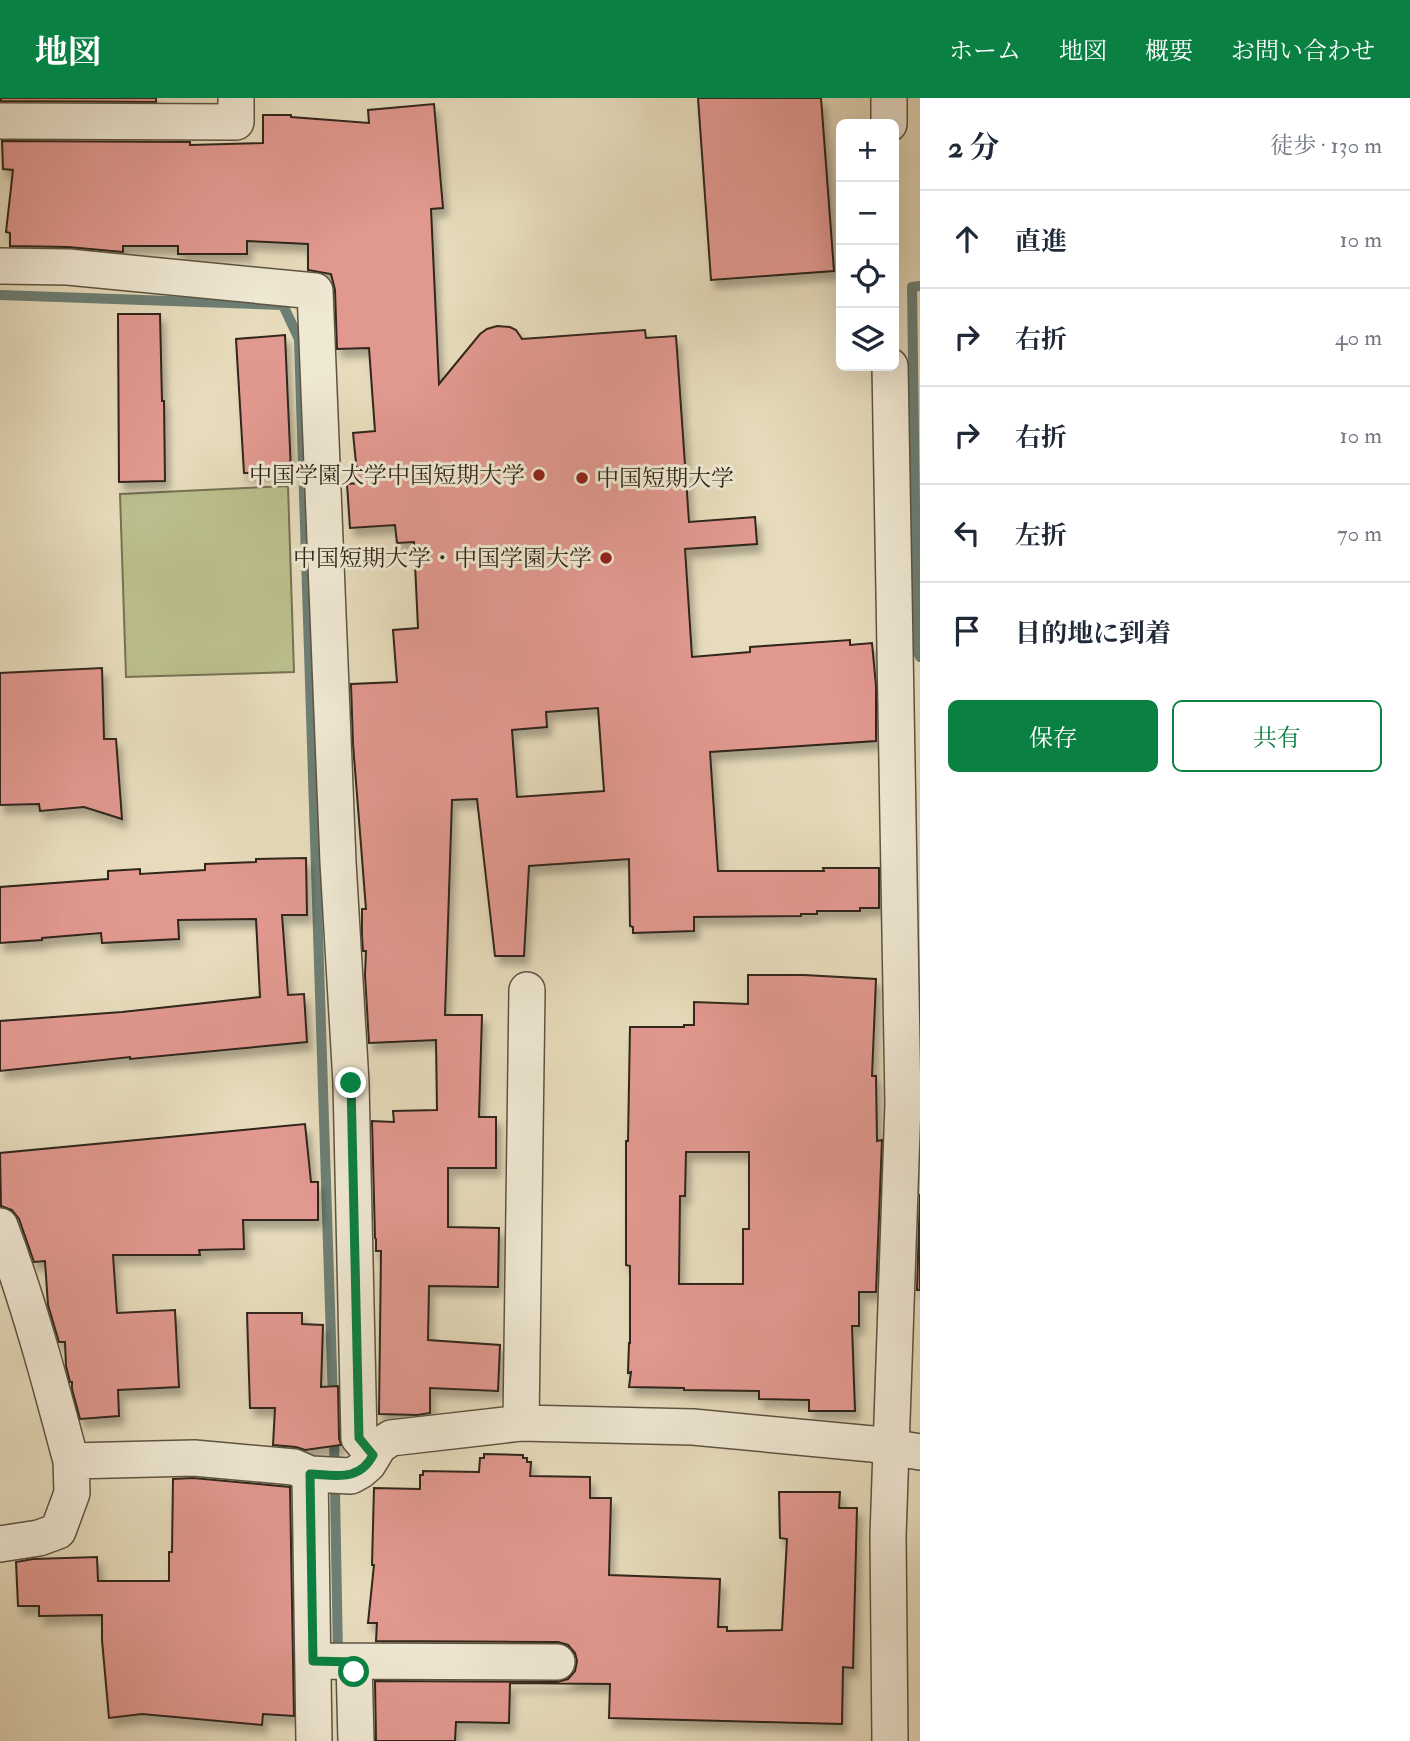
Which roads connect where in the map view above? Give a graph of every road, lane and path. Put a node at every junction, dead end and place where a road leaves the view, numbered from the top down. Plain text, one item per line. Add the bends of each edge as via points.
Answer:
1 (236, 98) edge
2 (889, 98) edge
3 (889, 119) edge
4 (0, 121) edge
5 (0, 266) edge
6 (892, 371) edge
7 (907, 417) edge
8 (527, 989) dead end
9 (0, 1226) edge
10 (8, 1270) edge
11 (522, 1423) junction
12 (906, 1450) edge
13 (71, 1461) junction
14 (339, 1470) junction
15 (0, 1544) edge
16 (334, 1661) junction
17 (557, 1662) dead end
18 (314, 1741) edge
19 (356, 1741) edge
20 (890, 1741) edge

1 - 4 street via 236,122
2 - 3 street
5 - 14 street via 68,267 315,291 351,1083 359,1438
6 - 7 street
7 - 12 street
8 - 11 street
9 - 10 street
10 - 13 street via 45,1362
11 - 12 street via 693,1427
11 - 14 street via 391,1438
12 - 20 street via 888,1536
13 - 14 street via 194,1458
13 - 15 street via 72,1493 58,1531
14 - 16 street
16 - 17 street
16 - 18 street
16 - 19 street

